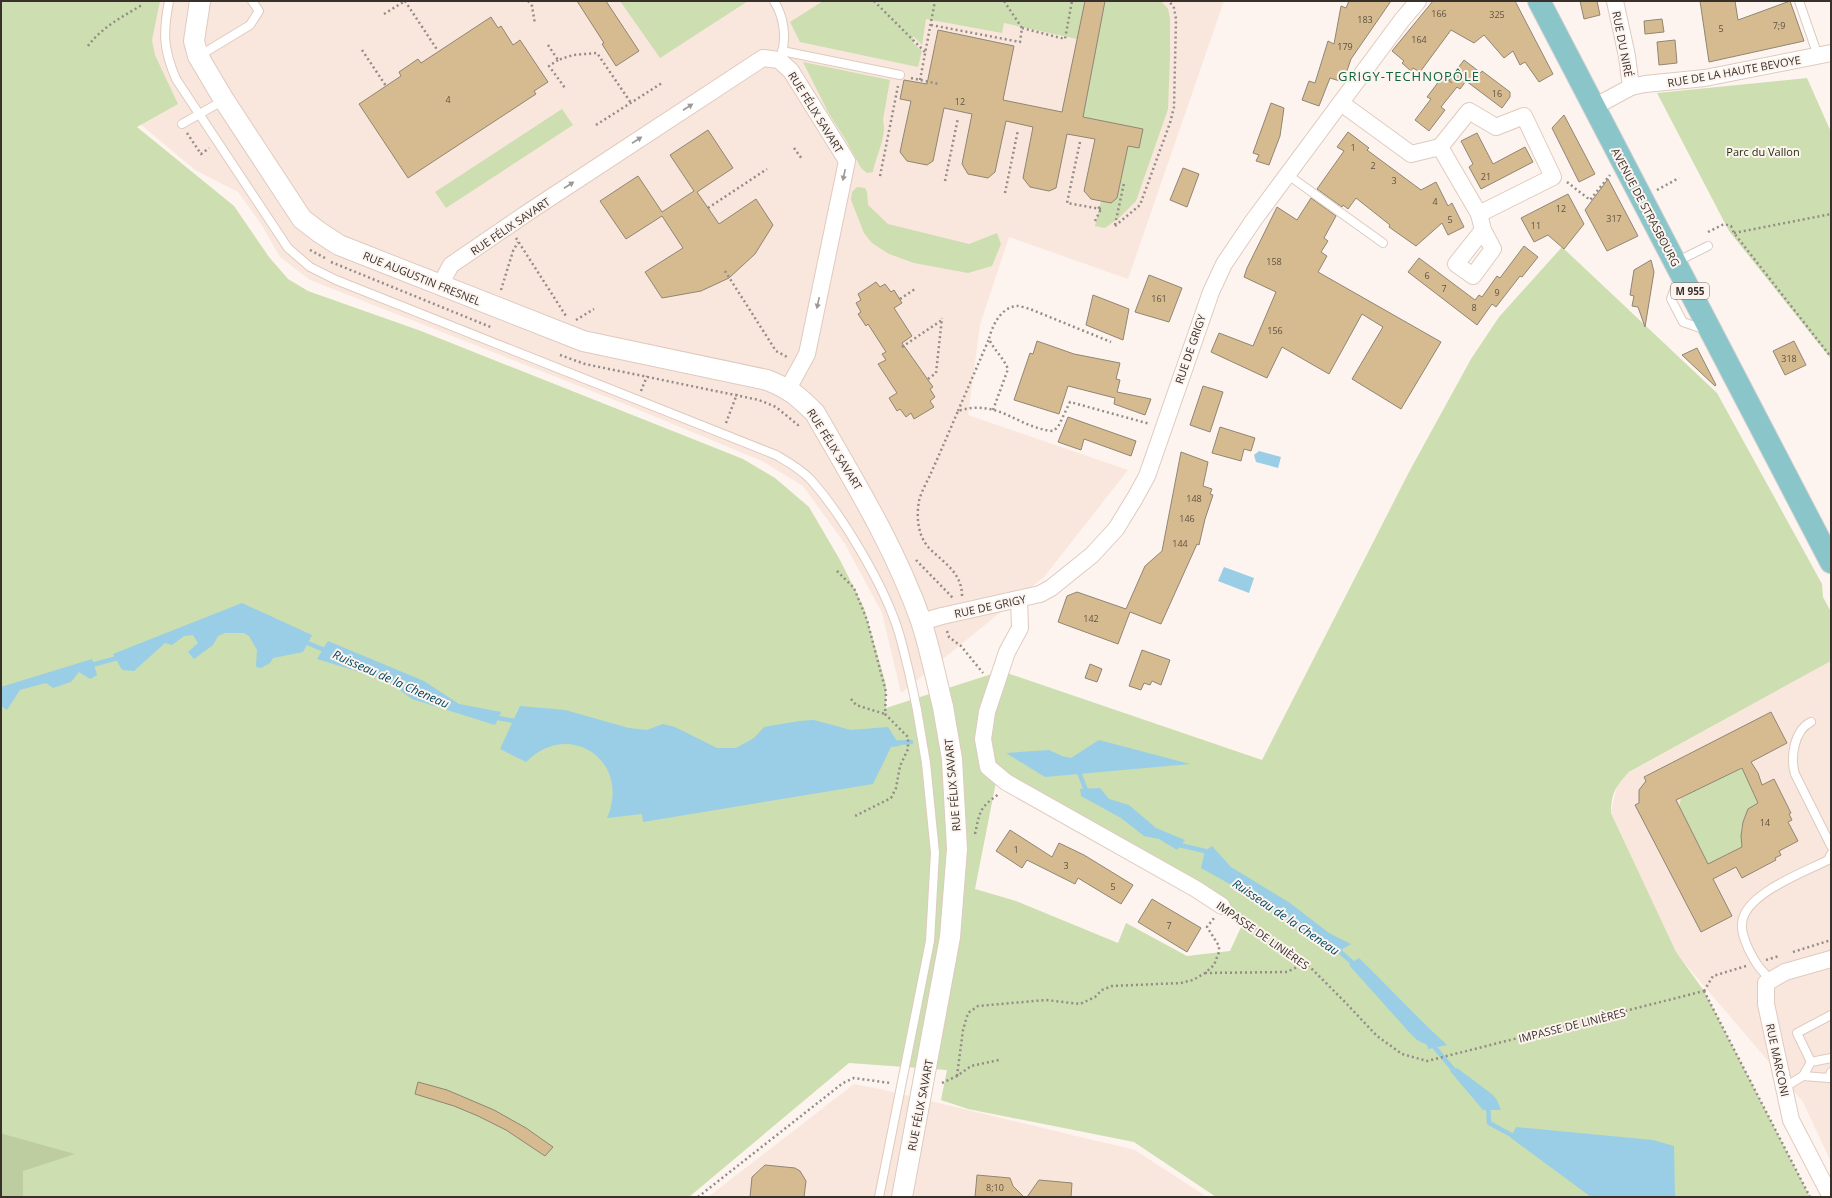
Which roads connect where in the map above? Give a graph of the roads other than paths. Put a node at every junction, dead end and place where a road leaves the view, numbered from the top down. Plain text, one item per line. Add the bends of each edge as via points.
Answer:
1 (169, 1) edge
2 (200, 1) edge
3 (252, 1) edge
4 (774, 1) edge
5 (1418, 1) edge
6 (1539, 1) edge
7 (1615, 1) edge
8 (1799, 1) edge
9 (1824, 54) edge
10 (198, 56) junction
11 (781, 56) junction
12 (900, 75) road end
13 (1631, 87) junction
14 (224, 100) junction
15 (1341, 103) junction
16 (1594, 107) junction
17 (199, 115) junction
18 (182, 124) road end
19 (1440, 147) junction
20 (1288, 175) junction
21 (1479, 214) junction
22 (1483, 230) dead end
23 (1383, 242) dead end
24 (1708, 246) dead end
25 (1678, 267) junction
26 (440, 285) junction
27 (788, 389) junction
28 (1831, 562) edge
29 (1019, 600) junction
30 (921, 622) junction
31 (1811, 722) dead end
32 (1831, 846) edge
33 (1831, 854) edge
34 (1222, 906) road end
35 (1831, 959) edge
36 (1771, 980) junction
37 (1831, 1015) edge
38 (1831, 1058) edge
39 (1811, 1062) junction
40 (1831, 1072) edge
41 (1803, 1076) junction
42 (1785, 1087) junction
43 (879, 1197) edge
44 (902, 1197) edge
45 (1831, 1197) edge

1 - 17 lane via 164,28 168,62
2 - 10 street, RUE AUGUSTIN FRESNEL via 194,41
3 - 10 lane via 259,11 250,25
4 - 11 lane via 785,37
5 - 15 street, RUE DE GRIGY
6 - 16 main road, AVENUE DE STRASBOURG / M 955
7 - 13 street, RUE DU NIRÉ
8 - 9 lane
9 - 13 street, RUE DE LA HAUTE BEVOYE via 1705,78
10 - 14 street, RUE AUGUSTIN FRESNEL
11 - 12 lane
26 -> 11 street, RUE FÉLIX SAVART via 451,265 509,226 763,58
11 -> 27 street, RUE FÉLIX SAVART via 847,161 807,354
13 - 16 street, RUE DE LA HAUTE BEVOYE
14 - 17 lane
14 - 26 street, RUE AUGUSTIN FRESNEL via 302,219 339,245
15 - 19 street via 1411,154
15 - 20 street, RUE DE GRIGY
16 - 25 main road, AVENUE DE STRASBOURG / M 955
17 - 18 lane
17 - 43 lane, bridge via 288,248 310,267 343,283 776,455 794,465 810,479 838,516 885,599 898,632 917,710 926,763 935,853 930,941
19 - 21 street
19 - 21 street via 1470,111 1496,128 1524,116 1553,177
20 - 23 lane
20 - 29 street, RUE DE GRIGY via 1224,264 1211,292 1147,476 1116,529 1092,555 1051,588
21 - 22 street
24 - 25 lane
25 - 28 main road, AVENUE DE STRASBOURG / M 955
26 - 27 street, RUE AUGUSTIN FRESNEL via 495,307 568,329 583,341 767,380
27 - 30 street, RUE FÉLIX SAVART via 815,413 873,512
29 - 30 street, RUE DE GRIGY via 965,610
29 - 34 street, IMPASSE DE LINIÈRES via 1020,628 1007,652 987,712 983,739 988,767 1006,782
30 - 44 street, RUE FÉLIX SAVART, bridge via 943,707 952,760 957,849 950,937
31 - 32 lane via 1805,725 1799,734 1792,765
33 - 36 lane via 1828,860 1758,897 1746,910 1742,923 1743,936 1757,967
35 - 36 street via 1785,972
36 - 42 street, RUE MARCONI via 1766,983 1766,1004
37 - 39 lane via 1797,1033
38 - 39 lane
39 - 41 lane
40 - 41 lane via 1829,1078
41 - 42 lane
42 - 45 street, RUE MARCONI via 1791,1120

